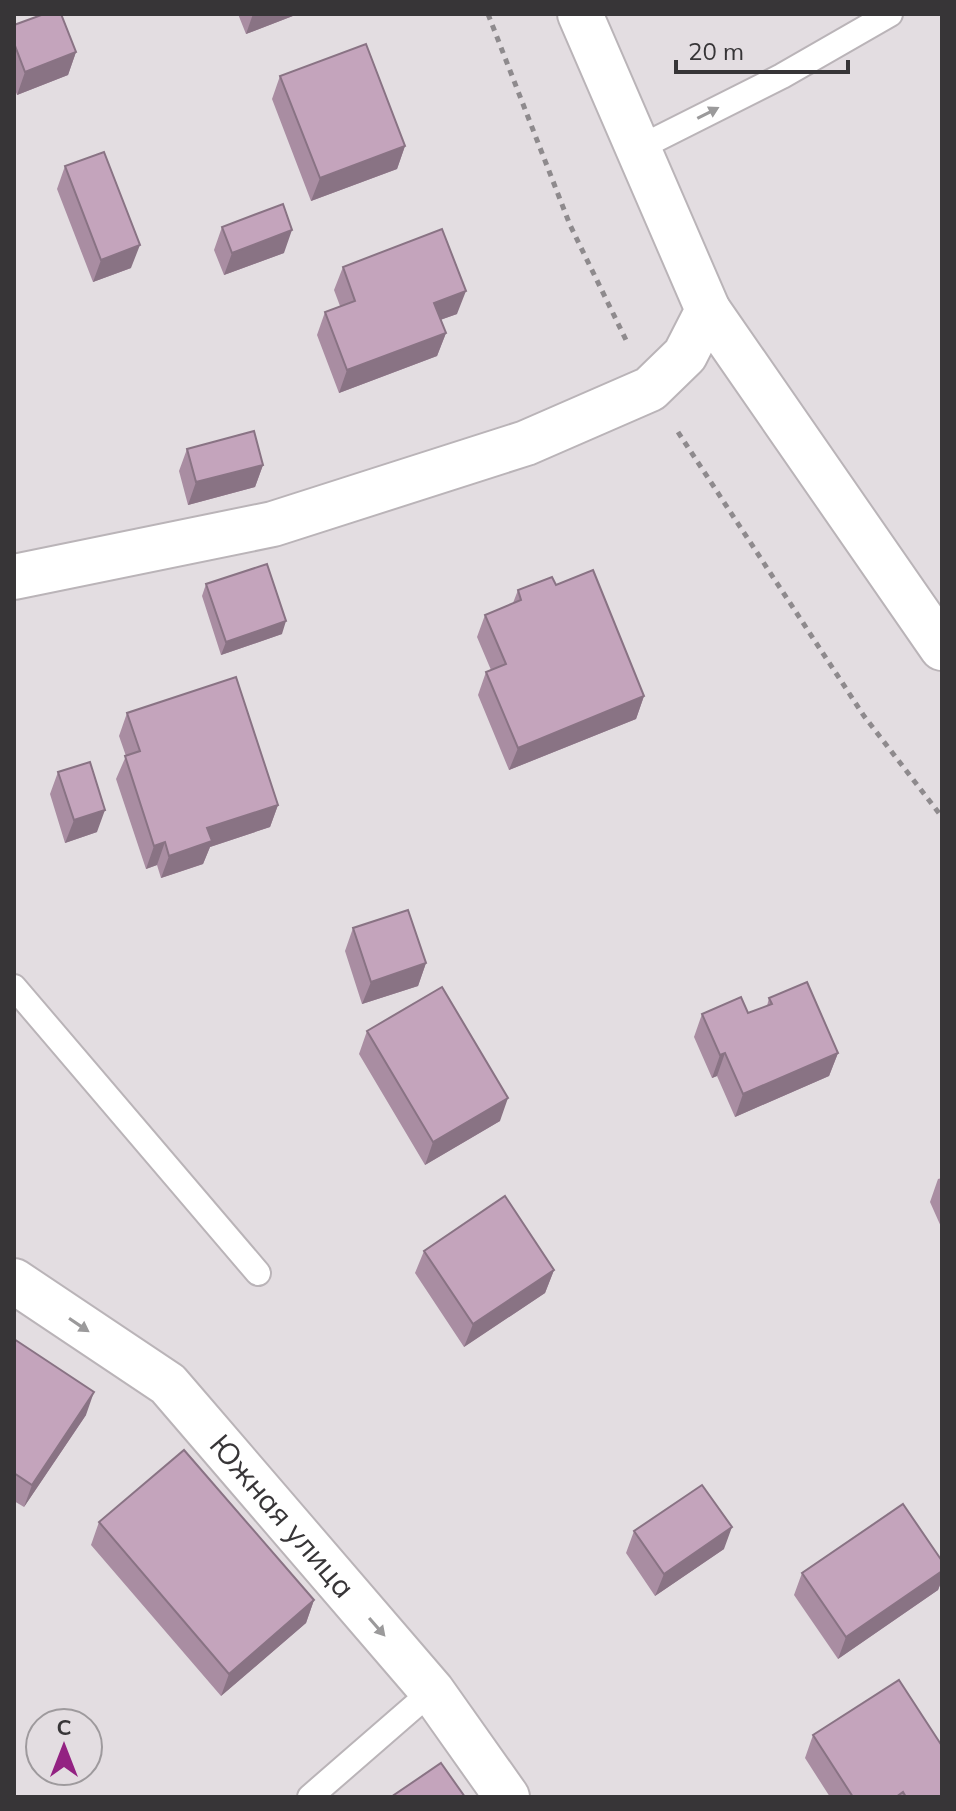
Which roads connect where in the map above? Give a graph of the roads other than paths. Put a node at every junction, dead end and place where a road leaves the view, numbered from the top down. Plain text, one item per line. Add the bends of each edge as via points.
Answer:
1 (580, 14) edge
2 (890, 14) edge
3 (639, 148) junction
4 (708, 310) junction
5 (14, 577) edge
6 (942, 648) edge
7 (14, 987) edge
8 (258, 1273) dead end
9 (14, 1281) edge
10 (432, 1691) junction
11 (310, 1797) edge
12 (507, 1797) edge

1 - 3 street
3 -> 2 lane
3 - 4 street
4 - 5 street via 685,355 650,389 526,443 273,524
4 - 6 street
7 - 8 lane
9 -> 10 street, Южная улица via 168,1384
10 - 11 lane
10 - 12 street, Южная улица

